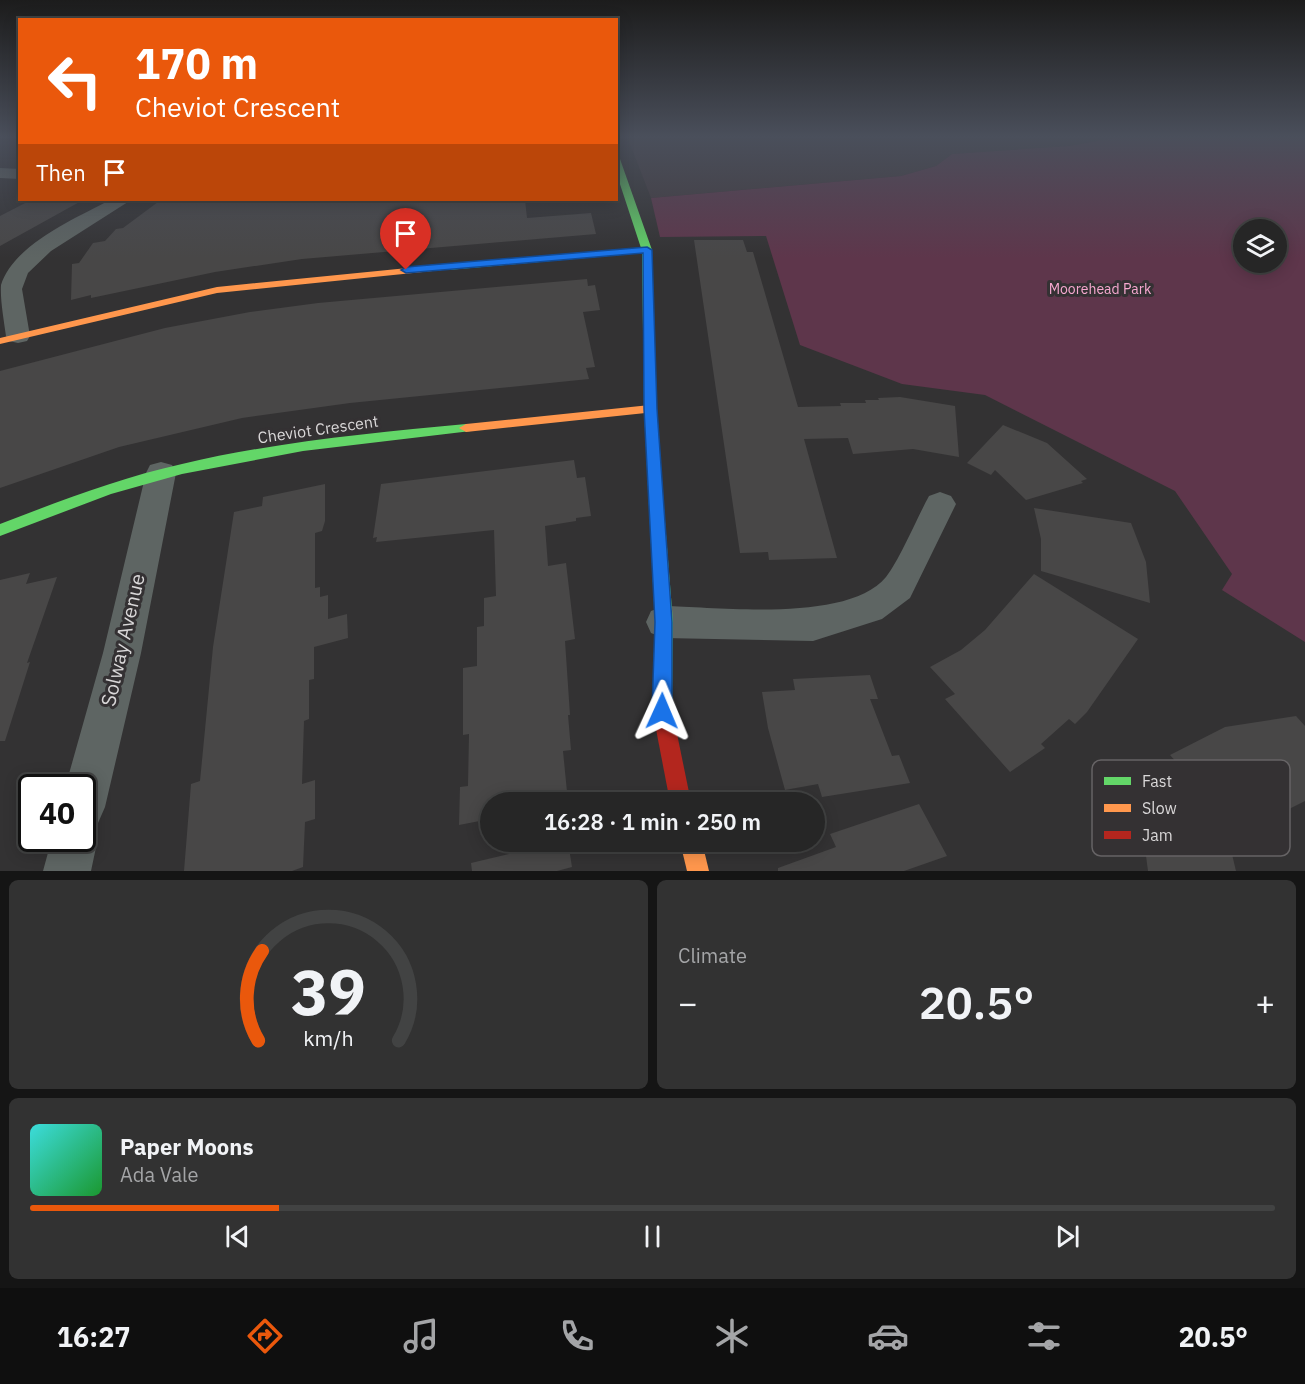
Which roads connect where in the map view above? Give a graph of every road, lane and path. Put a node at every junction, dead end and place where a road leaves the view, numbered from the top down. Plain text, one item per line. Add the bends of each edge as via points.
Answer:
1 (622, 177) edge
2 (120, 201) edge
3 (647, 250) junction
4 (9, 338) edge
5 (650, 409) junction
6 (161, 473) junction
7 (940, 504) dead end
8 (0, 530) edge
9 (664, 622) junction
10 (91, 774) edge
11 (679, 792) edge
12 (72, 852) edge
13 (693, 852) edge
14 (67, 871) edge
15 (698, 871) edge

1 - 3 street
2 - 4 street via 42,247 24,266 12,285
3 - 4 street via 217,290
3 - 5 street
5 - 6 street, Cheviot Crescent via 352,439
5 - 9 street
6 - 8 street, Cheviot Crescent
6 - 10 street, Solway Avenue via 122,653
7 - 9 street via 898,588 869,608 813,625
9 - 11 street via 662,711
12 - 14 street
13 - 15 street

